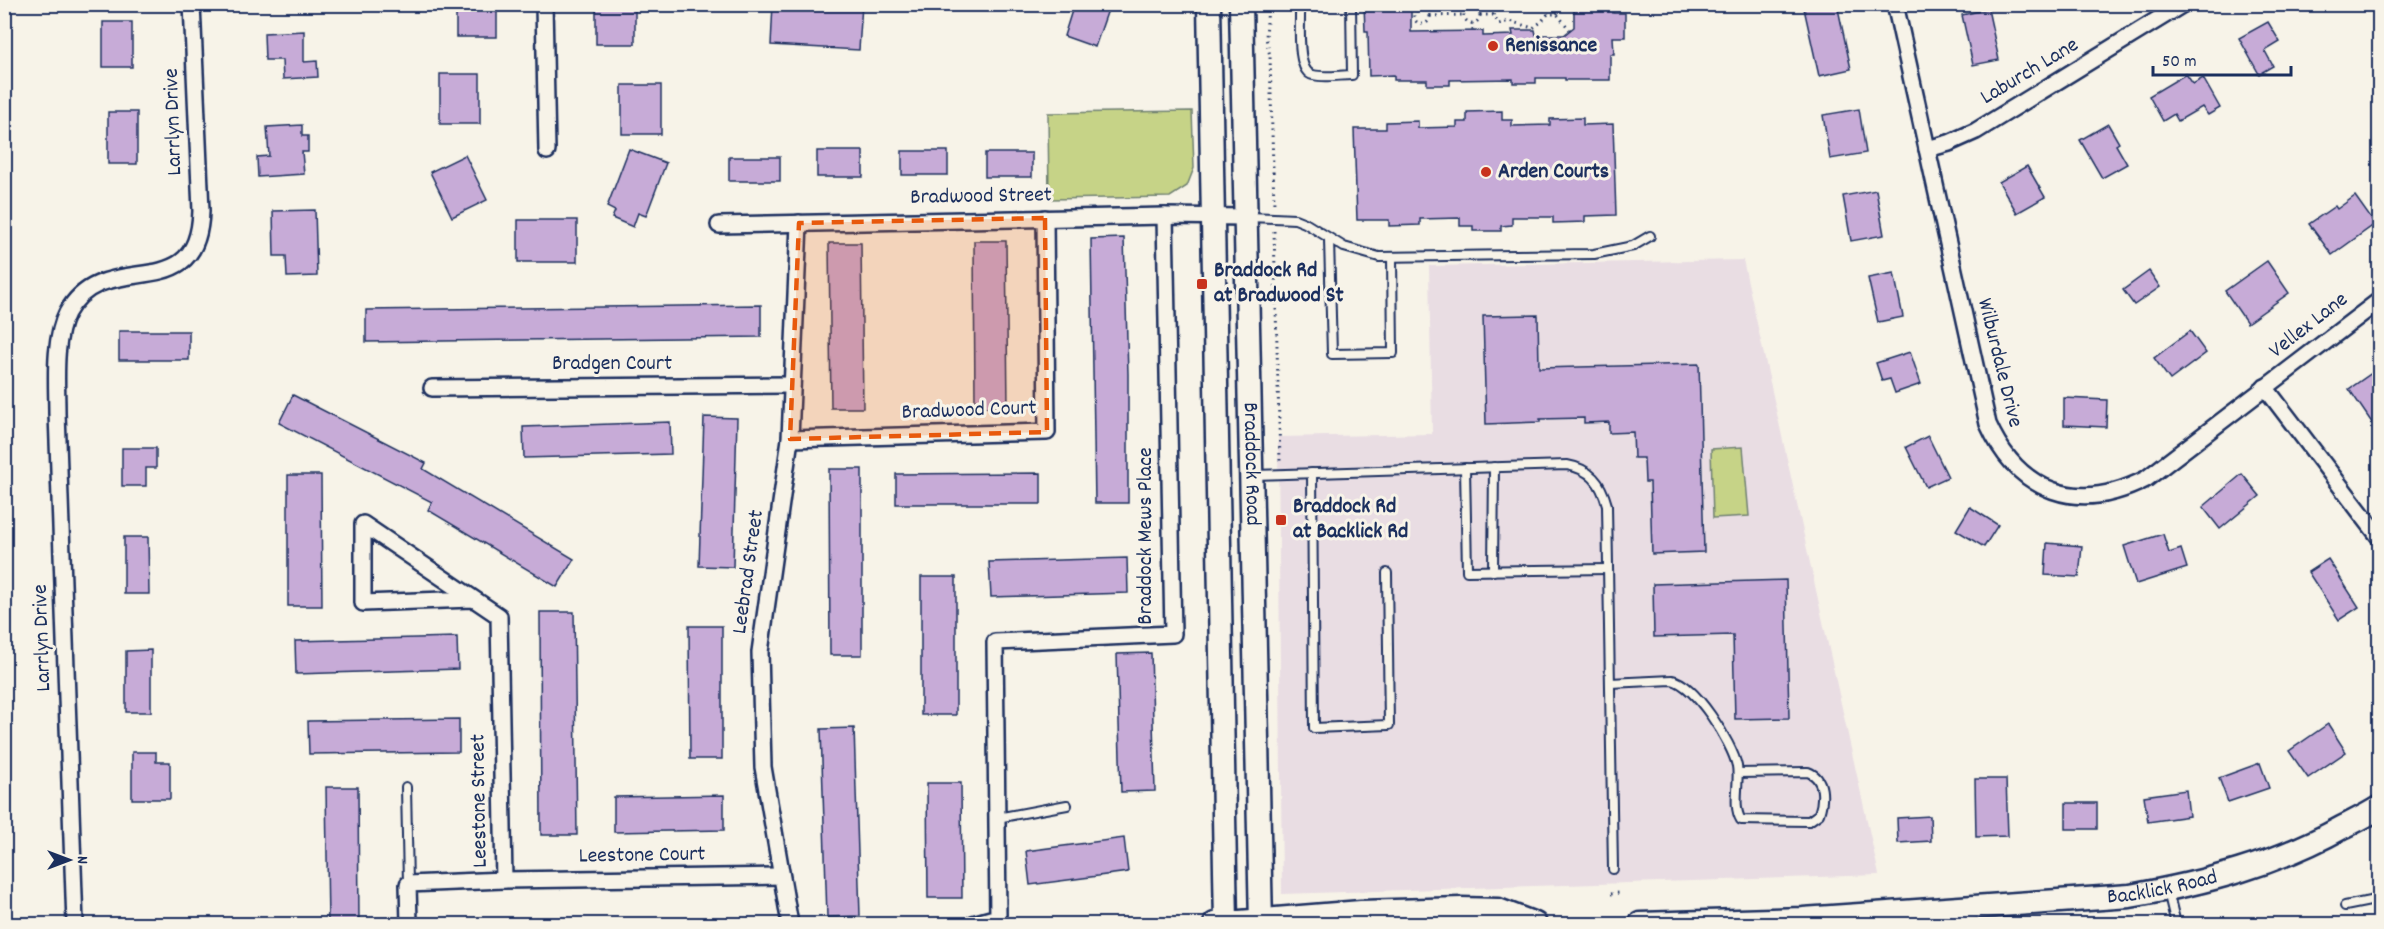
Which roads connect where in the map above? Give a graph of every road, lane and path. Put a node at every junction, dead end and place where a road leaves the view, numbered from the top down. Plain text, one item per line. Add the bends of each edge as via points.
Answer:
1 (192, 4) edge
2 (544, 4) edge
3 (1209, 4) edge
4 (1241, 4) edge
5 (1268, 4) edge
6 (1300, 4) edge
7 (1351, 4) edge
8 (1498, 4) edge
9 (1540, 4) edge
10 (1565, 4) edge
11 (1895, 4) edge
12 (2183, 4) edge
13 (1472, 6) edge
14 (1548, 14) junction
15 (1557, 14) junction
16 (1464, 15) junction
17 (1480, 15) junction
18 (1493, 15) junction
19 (1430, 16) junction
20 (1472, 23) junction
21 (1570, 30) dead end
22 (1473, 31) dead end
23 (1927, 149) junction
24 (547, 151) dead end
25 (1274, 203) dead end
26 (1165, 216) junction
27 (1212, 217) junction
28 (1245, 217) junction
29 (1045, 219) junction
30 (800, 223) junction
31 (719, 225) dead end
32 (1274, 235) dead end
33 (1650, 236) dead end
34 (1329, 239) junction
35 (1392, 257) junction
36 (2379, 300) edge
37 (792, 385) junction
38 (2265, 387) junction
39 (432, 388) dead end
40 (790, 439) junction
41 (1279, 464) dead end
42 (1494, 467) junction
43 (1466, 468) junction
44 (1312, 473) junction
45 (1250, 475) junction
46 (2379, 538) edge
47 (1608, 569) junction
48 (1493, 571) junction
49 (1388, 573) dead end
50 (472, 599) junction
51 (1610, 683) junction
52 (1738, 772) junction
53 (406, 787) dead end
54 (1067, 805) dead end
55 (2379, 807) edge
56 (997, 819) junction
57 (1613, 869) dead end
58 (780, 876) junction
59 (504, 880) junction
60 (408, 884) junction
61 (2168, 889) junction
62 (1619, 893) dead end
63 (1611, 894) dead end
64 (2379, 899) edge
65 (2345, 906) dead end
66 (1261, 922) edge
67 (1802, 922) edge
68 (75, 924) edge
69 (409, 924) edge
70 (790, 924) edge
71 (974, 924) edge
72 (1222, 924) edge
73 (1535, 924) edge
74 (1640, 924) edge
75 (2175, 924) edge

1 - 68 street, Larrlyn Drive via 201,211 197,237 189,255 164,272 107,279 91,287 76,299 60,331 57,413
2 - 24 street
3 - 27 main road, Braddock Road
4 - 28 main road, Braddock Road
5 - 25 path via 1266,38 1270,56
6 - 7 lane via 1302,63 1306,72 1314,76 1352,75
8 - 18 path
9 - 14 path
10 - 15 path
11 - 23 street, Wilburdale Drive
12 - 23 street, Laburch Lane via 1976,131
13 - 16 path
13 - 17 path
14 - 15 path
14 - 18 path via 1533,28 1509,21 1499,24
15 - 21 path
16 - 19 path
16 - 20 path
17 - 18 path
17 - 20 path
19 - 19 path via 1422,23 1413,16 1423,8
20 - 22 path
23 - 38 street, Wilburdale Drive via 1988,424 1997,445 2024,475 2062,493 2095,496 2127,489 2146,479
26 - 27 street, Bradwood Street
26 - 29 street, Bradwood Street
26 - 56 street, Braddock Mews Place via 1173,634 994,642
27 - 28 street, Bradwood Street
27 - 72 main road, Braddock Road
28 - 34 lane via 1294,219
28 - 45 main road, Braddock Road
29 - 30 street, Bradwood Street
29 - 40 street, Bradwood Court via 1047,432
30 - 31 street, Bradwood Street
30 - 37 street, Leebrad Street
32 - 41 path
33 - 35 lane via 1633,246 1594,254
34 - 35 lane via 1358,252
34 - 35 lane via 1332,354 1393,353
36 - 38 street, Vellex Lane
37 - 39 street, Bradgen Court
37 - 40 street, Leebrad Street
38 - 46 street
40 - 58 street, Leebrad Street via 760,652 763,767
42 - 43 lane
42 - 47 lane via 1567,465 1591,474 1607,505
42 - 48 lane
43 - 44 lane
43 - 48 lane via 1467,571
44 - 45 lane
44 - 49 lane via 1314,728 1389,725
45 - 66 main road, Braddock Road
47 - 48 lane
47 - 51 lane
50 - 50 street, Leestone Street via 363,603 363,524 399,549
50 - 59 street, Leestone Street via 499,616
51 - 52 lane via 1671,680 1685,686 1726,740
51 - 57 lane
52 - 52 lane via 1741,820 1809,821 1819,814 1821,787 1814,774
53 - 60 lane
54 - 56 lane
55 - 61 main road, Backlick Road via 2283,856 2242,871
56 - 71 street, Braddock Mews Place via 998,917
58 - 59 street, Leestone Court
58 - 70 street, Leebrad Street
59 - 60 street, Leestone Street
60 - 69 street
61 - 67 main road, Backlick Road via 2130,896
61 - 75 lane
62 - 63 path
64 - 65 lane
66 - 72 main road
66 - 73 main road via 1361,912 1492,909
67 - 74 main road, Backlick Road

